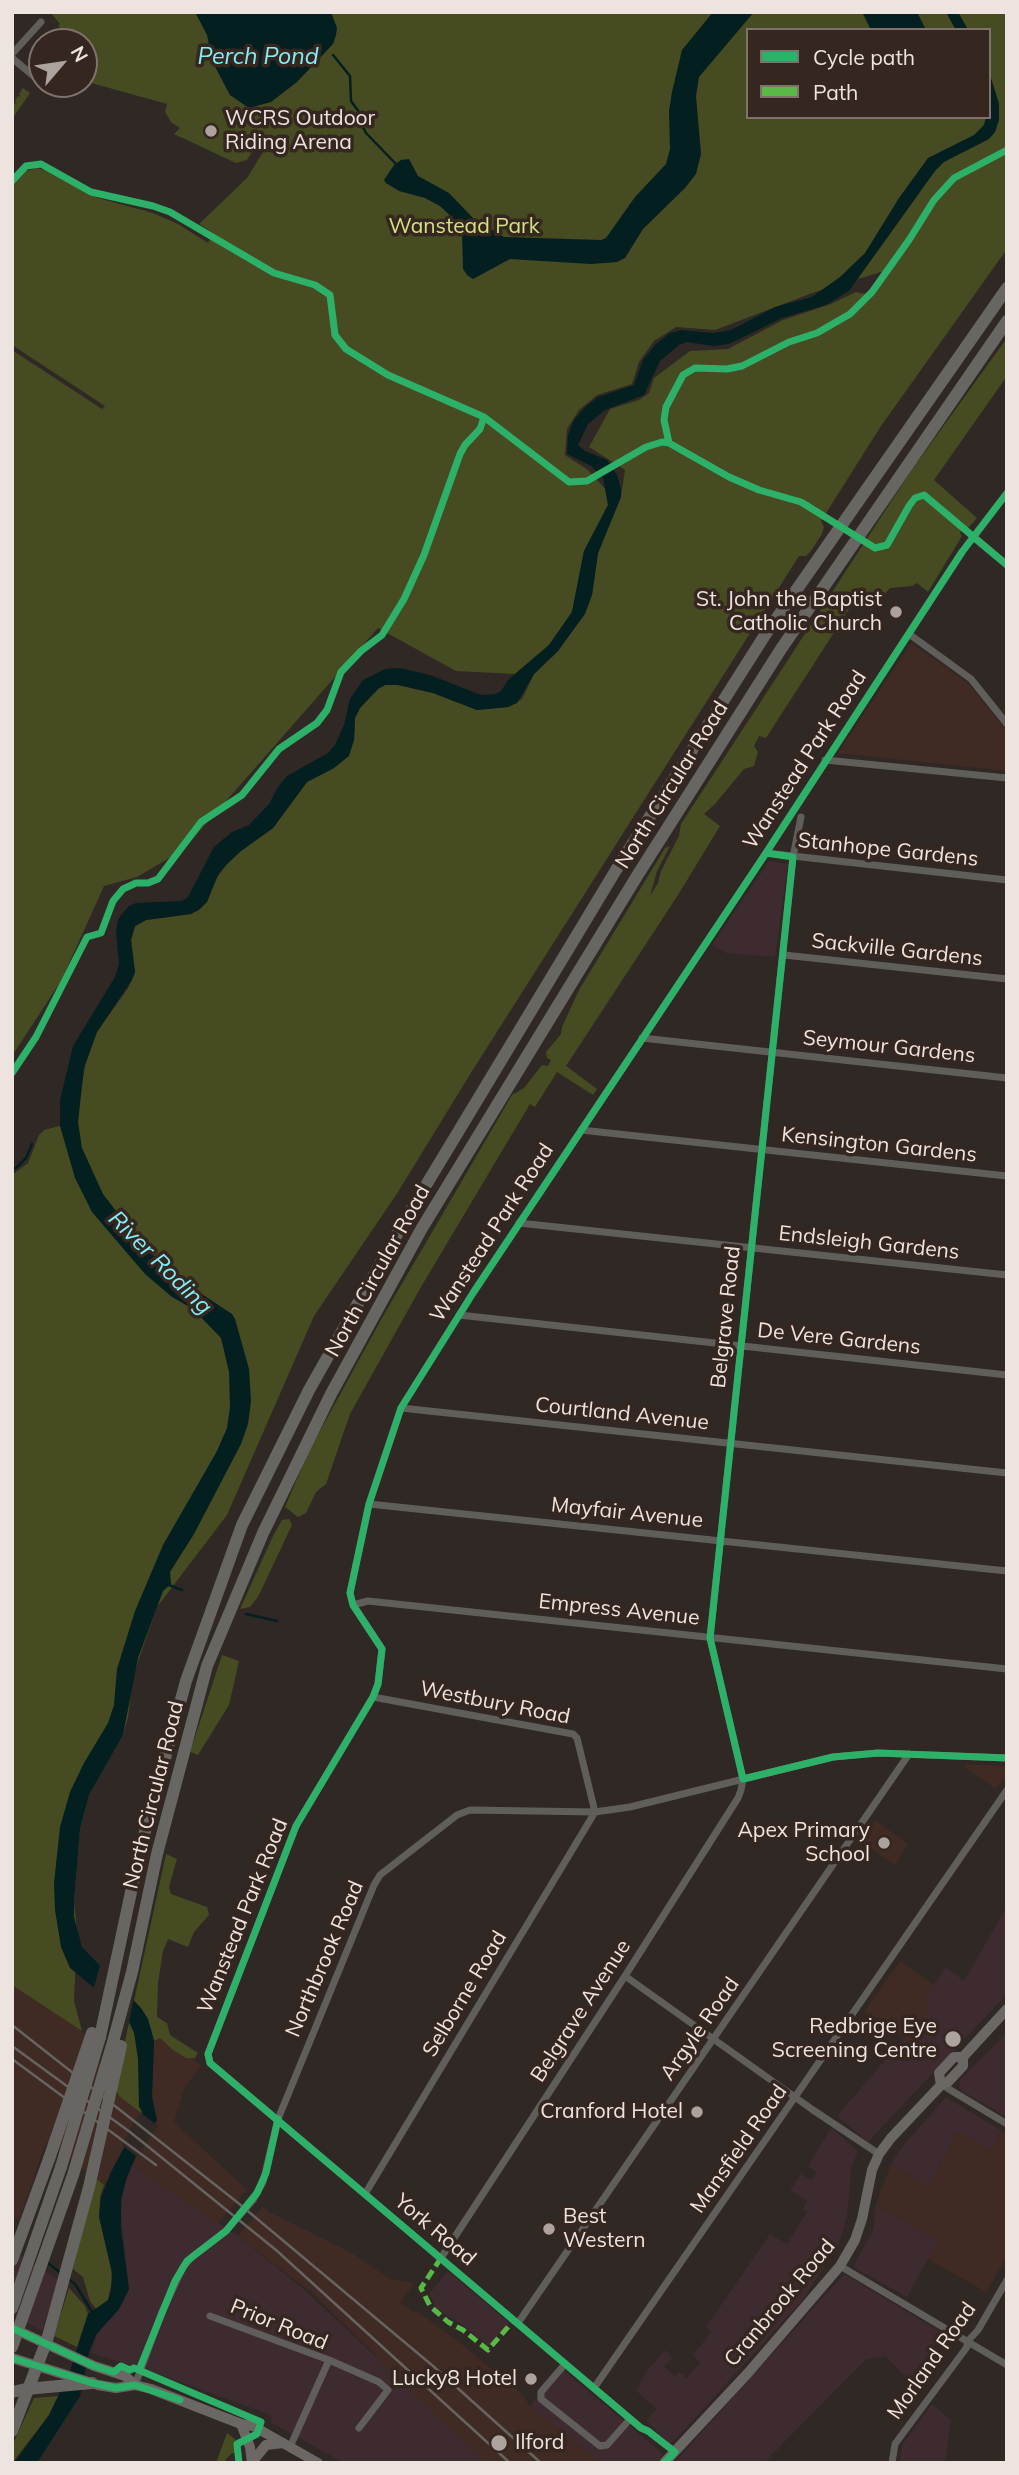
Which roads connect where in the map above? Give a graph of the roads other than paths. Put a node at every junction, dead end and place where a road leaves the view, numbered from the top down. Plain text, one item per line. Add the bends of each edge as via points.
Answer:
1 (41, 22) dead end
2 (12, 56) edge
3 (28, 71) edge
4 (1007, 288) edge
5 (1007, 321) edge
6 (1007, 493) edge
7 (973, 537) junction
8 (1007, 565) edge
9 (909, 634) junction
10 (1007, 724) edge
11 (825, 760) junction
12 (1007, 778) edge
13 (801, 817) dead end
14 (766, 853) junction
15 (793, 857) junction
16 (1007, 880) edge
17 (784, 955) junction
18 (1007, 979) edge
19 (642, 1038) junction
20 (773, 1052) junction
21 (1007, 1078) edge
22 (581, 1130) junction
23 (762, 1150) junction
24 (1007, 1176) edge
25 (519, 1223) junction
26 (751, 1248) junction
27 (1007, 1275) edge
28 (458, 1315) junction
29 (740, 1345) junction
30 (1007, 1375) edge
31 (401, 1408) junction
32 (729, 1443) junction
33 (1007, 1473) edge
34 (369, 1504) junction
35 (720, 1540) junction
36 (1007, 1571) edge
37 (353, 1605) junction
38 (710, 1638) junction
39 (1007, 1669) edge
40 (373, 1697) junction
41 (909, 1754) junction
42 (1007, 1758) edge
43 (743, 1779) junction
44 (1007, 1790) edge
45 (595, 1812) junction
46 (114, 1968) junction
47 (132, 1972) junction
48 (625, 1976) junction
49 (1007, 2008) edge
50 (714, 2039) junction
51 (208, 2058) joint
52 (941, 2085) junction
53 (795, 2097) junction
54 (278, 2119) junction
55 (1007, 2124) edge
56 (879, 2154) junction
57 (365, 2194) junction
58 (441, 2258) junction
59 (12, 2260) edge
60 (840, 2266) junction
61 (1007, 2280) edge
62 (12, 2308) edge
63 (211, 2316) dead end
64 (518, 2323) junction
65 (12, 2328) edge
66 (12, 2339) edge
67 (967, 2342) junction
68 (12, 2347) edge
69 (12, 2358) edge
70 (329, 2360) junction
71 (565, 2364) junction
72 (1007, 2365) edge
73 (92, 2384) junction
74 (135, 2385) junction
75 (594, 2388) junction
76 (12, 2392) edge
77 (631, 2419) junction
78 (241, 2424) junction
79 (359, 2428) dead end
80 (12, 2431) edge
81 (287, 2445) junction
82 (675, 2452) junction
83 (252, 2462) edge
84 (318, 2463) edge
85 (664, 2463) edge
86 (892, 2463) edge

1 - 2 street
2 - 3 street
4 - 46 highway, North Circular Road via 765,635 616,870 405,1220 309,1390 242,1525 186,1681
5 - 47 highway, North Circular Road via 781,649 630,888 422,1228 331,1394 263,1534 201,1686
6 - 7 street, Wanstead Park Road
7 - 8 street
7 - 9 street, Wanstead Park Road
9 - 10 street via 971,679
9 - 11 street, Wanstead Park Road
11 - 12 street
11 - 14 street, Wanstead Park Road
13 - 15 street, Belgrave Road
14 - 15 street, Stanhope Gardens
14 - 19 street, Wanstead Park Road
15 - 16 street, Stanhope Gardens
15 - 17 street, Belgrave Road
17 - 18 street, Sackville Gardens
17 - 20 street, Belgrave Road
19 - 20 street, Seymour Gardens
19 - 22 street, Wanstead Park Road
20 - 21 street, Seymour Gardens
20 - 23 street, Belgrave Road
22 - 23 street, Kensington Gardens
22 - 25 street, Wanstead Park Road
23 - 24 street, Kensington Gardens
23 - 26 street, Belgrave Road
25 - 26 street, Endsleigh Gardens
25 - 28 street, Wanstead Park Road
26 - 27 street, Endsleigh Gardens
26 - 29 street, Belgrave Road
28 - 29 street, De Vere Gardens
28 - 31 street, Wanstead Park Road
29 - 30 street, De Vere Gardens
29 - 32 street, Belgrave Road
31 - 32 street, Courtland Avenue
31 - 34 street, Wanstead Park Road
32 - 33 street, Courtland Avenue
32 - 35 street, Belgrave Road
34 - 35 street, Mayfair Avenue
34 - 37 street, Wanstead Park Road via 351,1593
35 - 36 street, Mayfair Avenue
35 - 38 street, Belgrave Road
37 - 38 street, Empress Avenue via 368,1601
37 - 40 street, Wanstead Park Road via 382,1649
38 - 39 street, Empress Avenue
38 - 43 street, Belgrave Road
40 - 45 street, Westbury Road via 573,1734
40 - 51 street, Wanstead Park Road via 296,1826
41 - 42 street, Northbrook Road
41 - 43 street, Northbrook Road via 832,1757
41 - 50 street, Argyle Road
43 - 45 street, Northbrook Road
43 - 48 street, Belgrave Avenue via 738,1798
44 - 53 street, Mansfield Road
45 - 54 street, Northbrook Road via 464,1811 380,1875
45 - 57 street, Selborne Road
46 - 59 highway, bridge
46 - 62 highway, North Circular Road, bridge via 100,2037
47 - 68 highway, North Circular Road, bridge via 73,2175
47 - 80 highway, bridge via 116,2072 78,2227 47,2340
48 - 50 street
48 - 58 street, Belgrave Avenue
49 - 52 main road, Cranbrook Road via 963,2057 963,2066
50 - 53 street
50 - 64 street, Argyle Road
51 - 54 street, York Road
52 - 55 street
52 - 56 main road, Cranbrook Road
53 - 56 street
53 - 75 street, Mansfield Road
54 - 57 street, York Road
54 - 74 street, Northbrook Road via 263,2182 226,2231 187,2261
56 - 60 main road, Cranbrook Road via 855,2240
57 - 58 street, York Road
58 - 64 street, York Road
60 - 67 street
60 - 82 main road, Cranbrook Road
61 - 67 street, Morland Road
63 - 70 street, Prior Road
64 - 71 street, York Road
65 - 74 main road via 53,2349 125,2375
66 - 69 highway via 16,2345
67 - 72 street
67 - 86 street, Morland Road via 895,2444
69 - 73 main road
70 - 79 street via 388,2390
70 - 81 street, Prior Road
71 - 75 street, York Road
71 - 77 street via 541,2392 541,2399 600,2446 607,2445
73 - 74 main road
73 - 76 highway
74 - 78 main road
75 - 77 street, York Road
77 - 82 street, York Road
78 - 81 main road
78 - 83 main road
81 - 83 main road via 266,2445
81 - 84 main road
82 - 85 main road, Cranbrook Road

